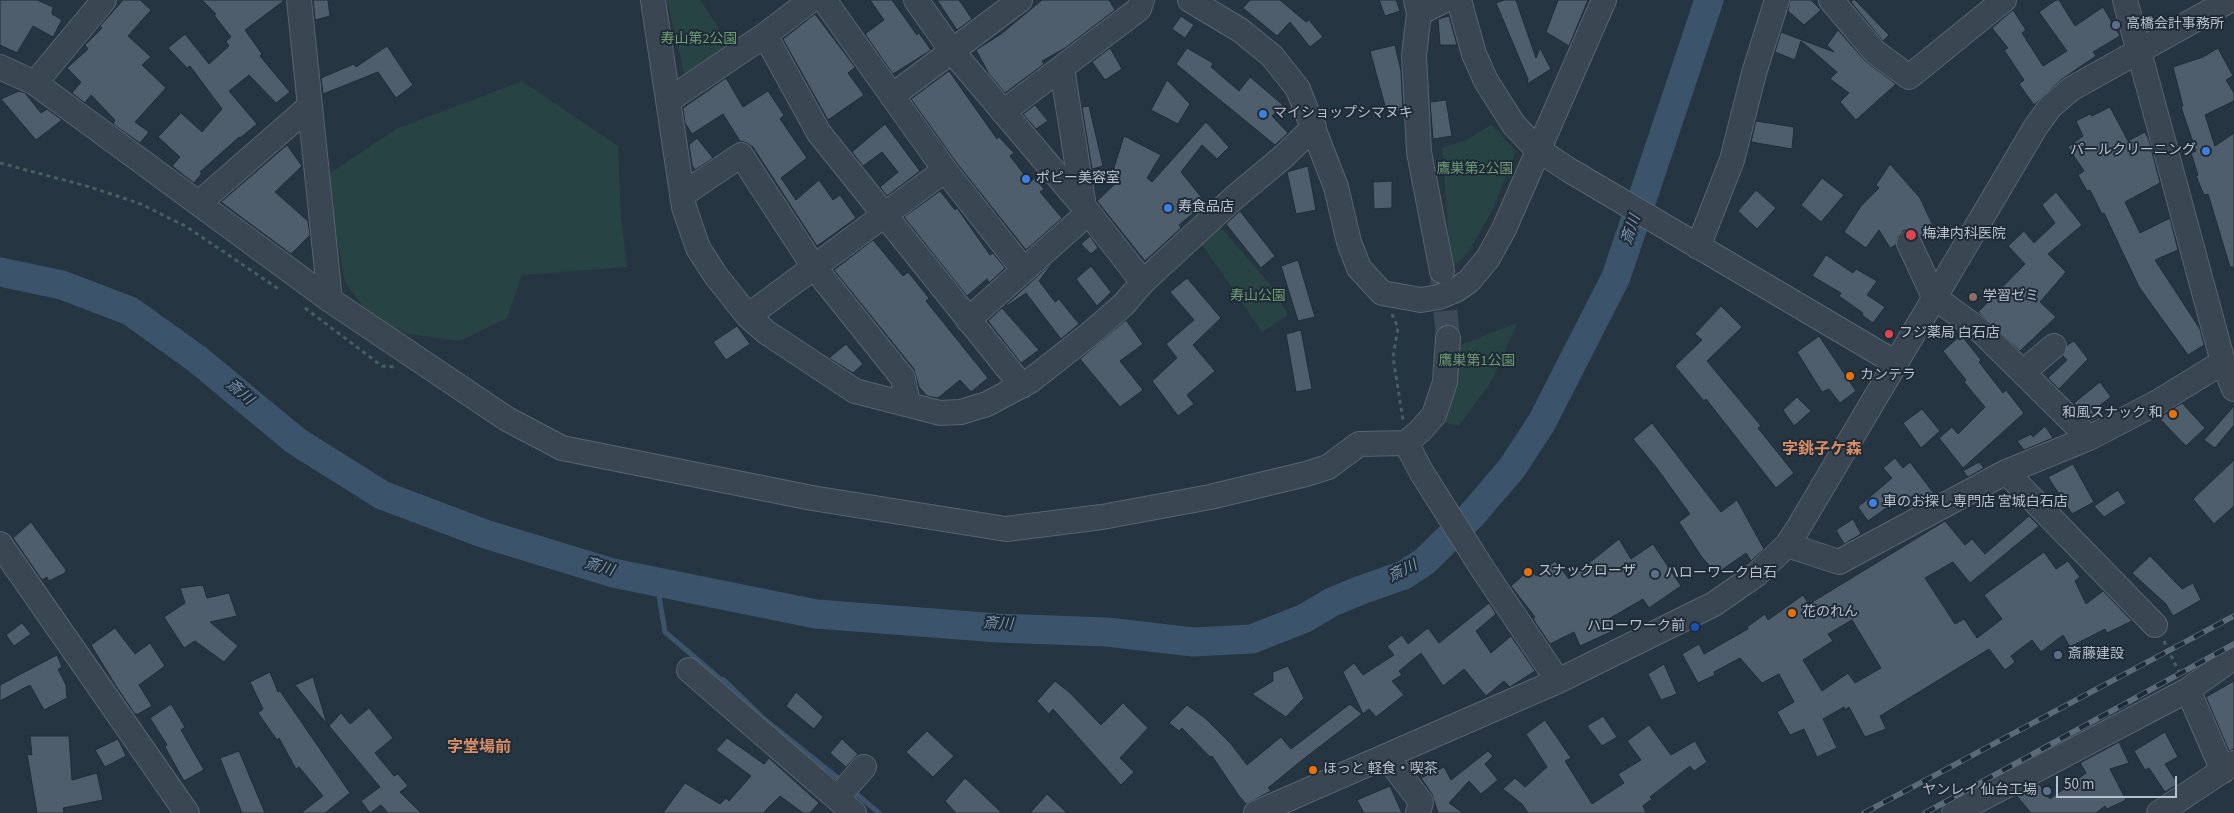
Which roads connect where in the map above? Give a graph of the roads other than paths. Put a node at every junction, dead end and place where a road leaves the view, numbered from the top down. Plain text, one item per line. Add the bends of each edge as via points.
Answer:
1 (104, 0) edge
2 (299, 0) edge
3 (653, 0) edge
4 (810, 0) edge
5 (824, 0) edge
6 (916, 0) edge
7 (1020, 0) edge
8 (1142, 0) edge
9 (1190, 0) edge
10 (1445, 0) edge
11 (1459, 0) edge
12 (1604, 0) edge
13 (1777, 0) edge
14 (1830, 0) edge
15 (2004, 0) edge
16 (2124, 0) edge
17 (2230, 0) edge
18 (1418, 7) edge
19 (764, 35) junction
20 (952, 51) junction
21 (2137, 51) junction
22 (0, 67) edge
23 (1062, 68) junction
24 (35, 83) junction
25 (892, 96) junction
26 (668, 100) junction
27 (310, 106) junction
28 (1003, 112) junction
29 (1314, 127) junction
30 (1537, 149) junction
31 (945, 170) junction
32 (682, 195) junction
33 (199, 203) junction
34 (1086, 210) junction
35 (884, 215) junction
36 (1693, 243) junction
37 (1909, 243) dead end
38 (814, 267) junction
39 (1023, 269) junction
40 (1442, 271) tunnel mouth
41 (1143, 282) junction
42 (1934, 297) junction
43 (330, 300) junction
44 (748, 316) junction
45 (968, 320) junction
46 (1448, 338) tunnel mouth
47 (2054, 346) dead end
48 (2223, 362) junction
49 (1896, 363) junction
50 (2023, 372) junction
51 (1022, 386) junction
52 (2234, 389) edge
53 (908, 404) junction
54 (2088, 438) junction
55 (1406, 443) junction
56 (2006, 472) junction
57 (0, 544) edge
58 (1787, 545) junction
59 (2156, 625) road end
60 (2234, 657) edge
61 (689, 670) dead end
62 (1558, 682) junction
63 (2188, 690) junction
64 (1386, 756) junction
65 (864, 767) dead end
66 (2228, 767) edge
67 (846, 806) edge
68 (187, 813) edge
69 (1256, 813) edge
70 (1418, 813) edge
71 (1954, 813) edge
72 (2159, 813) edge

1 - 24 street
2 - 27 street
3 - 26 street
4 - 19 street
5 - 25 street
6 - 20 street
7 - 20 street
8 - 23 street via 1139,9
9 - 29 street via 1240,30 1272,56 1298,89
10 - 18 street
11 - 30 street via 1474,54 1486,81 1514,125
12 - 30 street
13 - 36 street via 1732,160
14 - 15 street via 1874,52 1909,77
16 - 21 street
17 - 21 street
18 - 40 street via 1414,55 1419,152
19 - 26 street
19 - 35 street via 819,133
20 - 25 street
20 - 28 street
21 - 42 street via 2071,89 2050,107
21 - 48 street
22 - 24 street
23 - 28 street
23 - 34 street
24 - 33 street
25 - 31 street
26 - 32 street
27 - 33 street
27 - 43 street
28 - 34 street
29 - 30 street via 1336,187 1349,242 1359,268 1382,293 1421,300 1456,290 1469,281 1488,258 1504,229
29 - 41 street
30 - 36 street
31 - 35 street
31 - 39 street
32 - 38 street via 741,155
32 - 44 street via 698,248
33 - 43 street
34 - 39 street
34 - 41 street
35 - 38 street
35 - 45 street
36 - 49 street
37 - 42 street
38 - 44 street
38 - 53 street via 904,378
39 - 45 street
41 - 51 street via 1091,333
42 - 49 street
42 - 50 street via 1982,332
43 - 55 street via 507,419 562,448 812,498 1006,528 1102,517 1210,496 1328,466 1359,444
44 - 53 street via 790,350 855,391
45 - 51 street
46 - 55 street via 1446,382 1434,415
47 - 50 street
48 - 52 street
48 - 54 street via 2158,402
49 - 58 street
50 - 54 street
51 - 53 street via 987,404 961,412 940,413
54 - 56 street
55 - 62 street via 1484,571
56 - 58 street via 1839,562
56 - 59 street
57 - 68 street
58 - 62 street via 1757,574 1714,604
60 - 63 street
61 - 67 street
62 - 64 street
63 - 66 street
63 - 71 street
64 - 69 street
64 - 70 street via 1422,802
65 - 67 street
66 - 72 street

